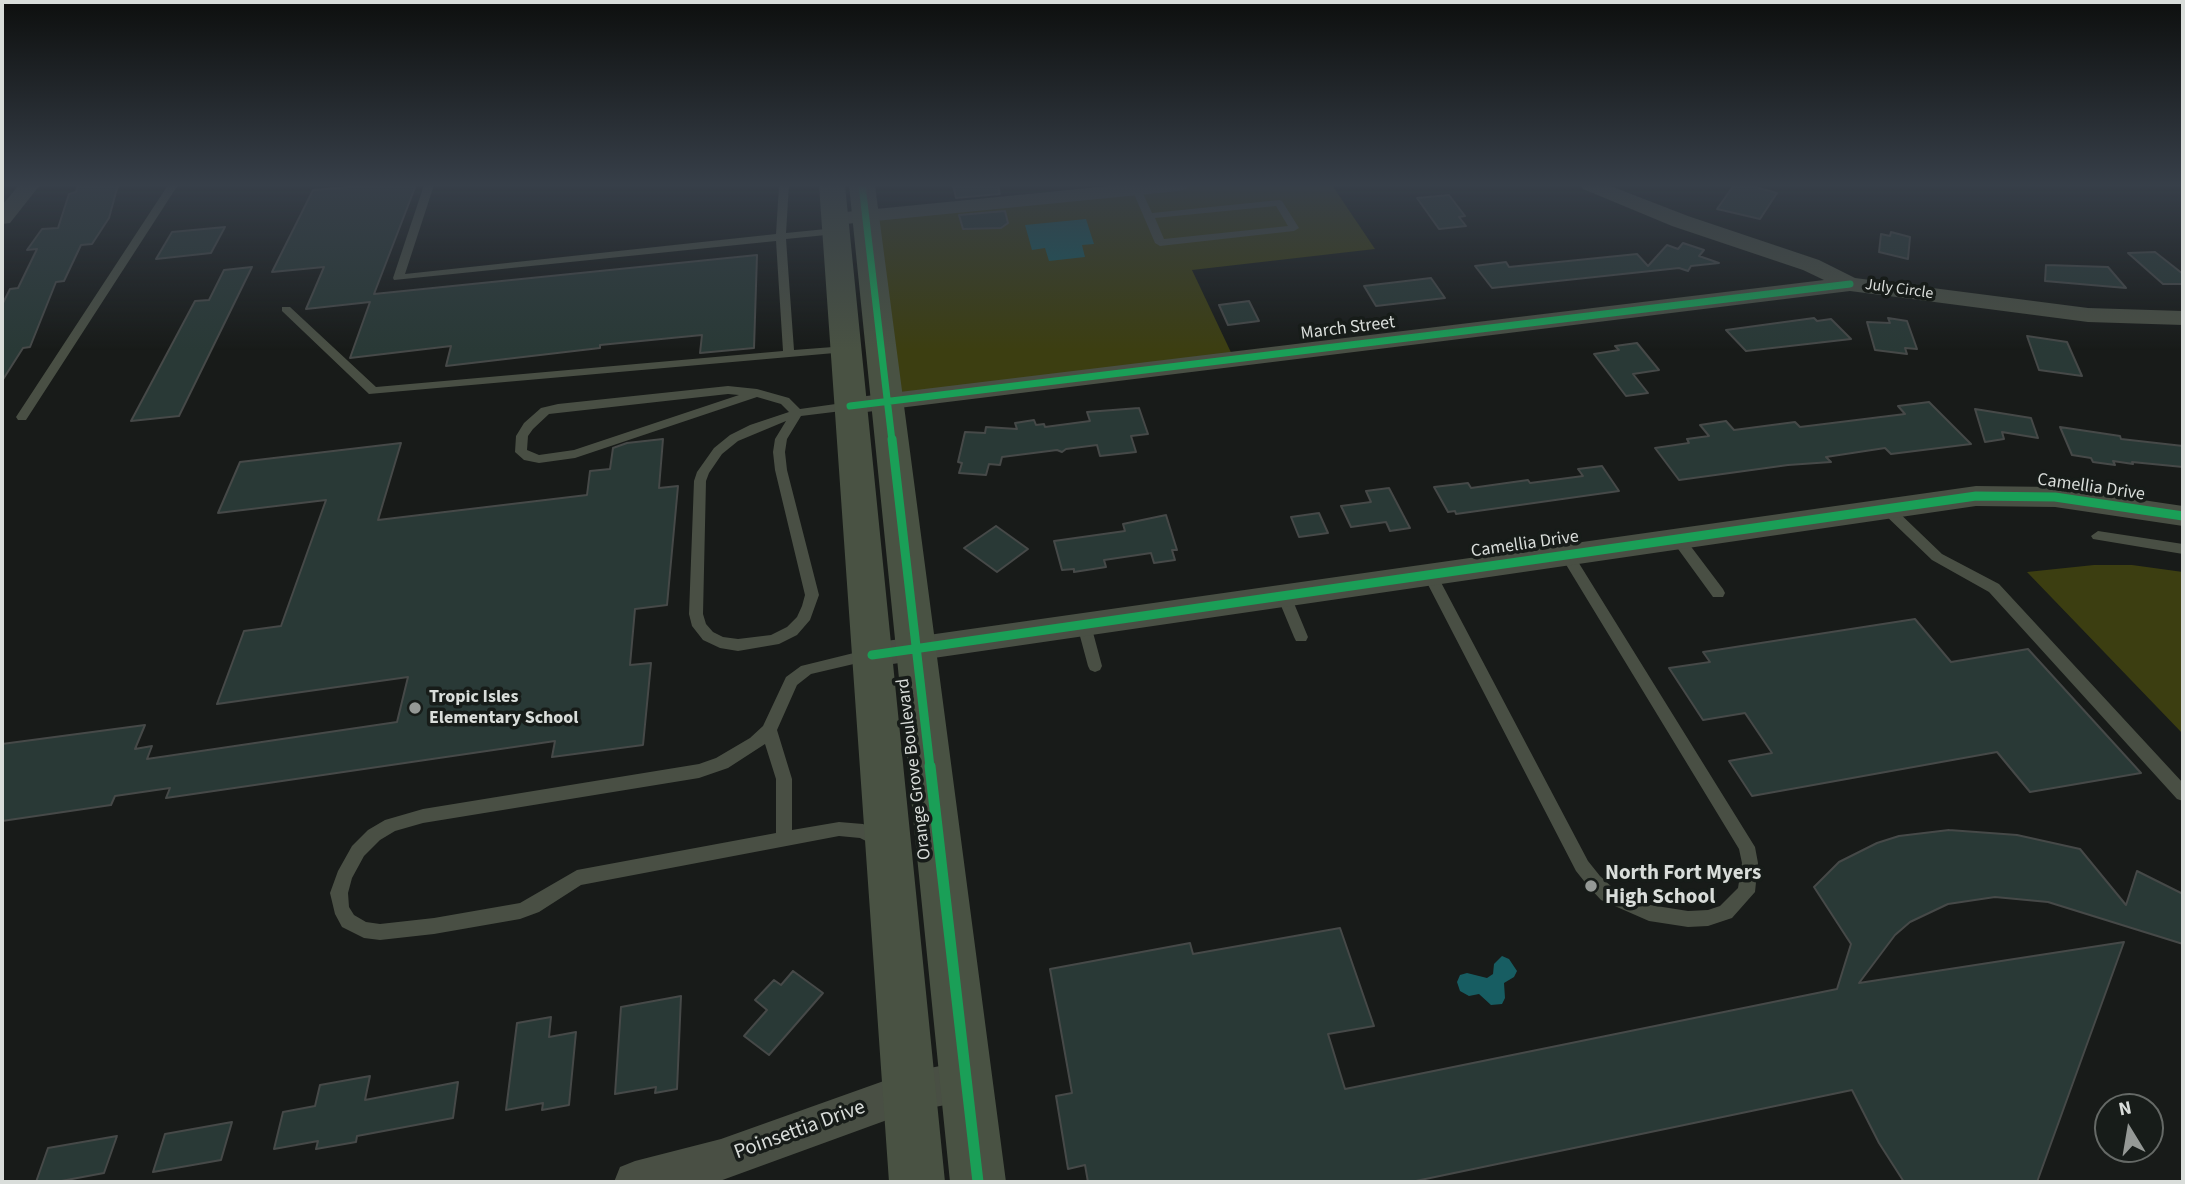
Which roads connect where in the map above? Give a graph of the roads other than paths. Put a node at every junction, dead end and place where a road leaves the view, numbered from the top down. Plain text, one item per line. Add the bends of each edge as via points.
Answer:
1 (137, 240) edge
2 (411, 240) edge
3 (751, 240) edge
4 (781, 240) edge
5 (846, 240) edge
6 (850, 240) edge
7 (1159, 240) edge
8 (1186, 240) edge
9 (1737, 240) edge
10 (1850, 284) junction
11 (286, 309) dead end
12 (2183, 318) edge
13 (846, 349) junction
14 (789, 354) junction
15 (757, 393) junction
16 (869, 404) junction
17 (797, 414) junction
18 (22, 417) dead end
19 (1887, 509) junction
20 (2183, 516) edge
21 (2098, 536) dead end
22 (1678, 539) junction
23 (2183, 549) edge
24 (1567, 555) junction
25 (1430, 575) junction
26 (1718, 593) dead end
27 (1284, 596) junction
28 (1084, 625) junction
29 (1301, 636) dead end
30 (917, 649) junction
31 (872, 655) junction
32 (1095, 666) dead end
33 (769, 730) junction
34 (2183, 794) edge
35 (784, 839) junction
36 (888, 846) junction
37 (966, 1081) junction
38 (909, 1092) junction
39 (635, 1182) edge
40 (917, 1182) edge
41 (978, 1182) edge

1 - 18 lane
2 - 3 lane via 398,278
4 - 14 lane
5 - 13 street, Orange Grove Boulevard
6 - 16 street, Orange Grove Boulevard
7 - 8 lane
9 - 10 street, July Circle via 1811,265
10 - 12 street, July Circle via 2076,313
10 - 16 street, March Street
11 - 14 lane via 373,391
13 - 14 lane
13 - 16 street, Orange Grove Boulevard
15 - 15 lane via 728,390 558,408 535,418 522,436 522,452 539,459 575,454
15 - 17 lane via 785,401
16 - 17 lane
16 - 30 street, Orange Grove Boulevard
16 - 31 street, Orange Grove Boulevard
17 - 17 lane via 734,438 703,472 696,614 699,626 720,642 738,645 774,640 792,631 809,607 812,595 779,452 781,439
19 - 20 street, Camellia Drive via 2010,495
19 - 22 street, Camellia Drive
19 - 34 lane via 1937,557 1994,588
21 - 23 lane
22 - 24 street, Camellia Drive
22 - 26 lane
24 - 25 street, Camellia Drive
24 - 25 lane via 1747,847 1746,892 1727,912 1688,919 1649,913 1607,894 1594,881
25 - 27 street, Camellia Drive
27 - 28 street, Camellia Drive
27 - 29 lane
28 - 30 street, Camellia Drive
28 - 32 lane
30 - 31 street, Camellia Drive
30 - 37 street, Orange Grove Boulevard
31 - 33 lane via 822,665 799,675 783,694
31 - 36 street, Orange Grove Boulevard
33 - 35 lane via 784,779
33 - 35 lane via 722,763 699,771 391,825 358,851 344,876 341,908 348,921 364,930 434,926 520,911 577,877
35 - 36 lane via 853,828
36 - 38 street, Orange Grove Boulevard
37 - 38 street, Poinsettia Drive
37 - 41 street, Orange Grove Boulevard
38 - 39 street, Poinsettia Drive via 721,1160
38 - 40 street, Orange Grove Boulevard

